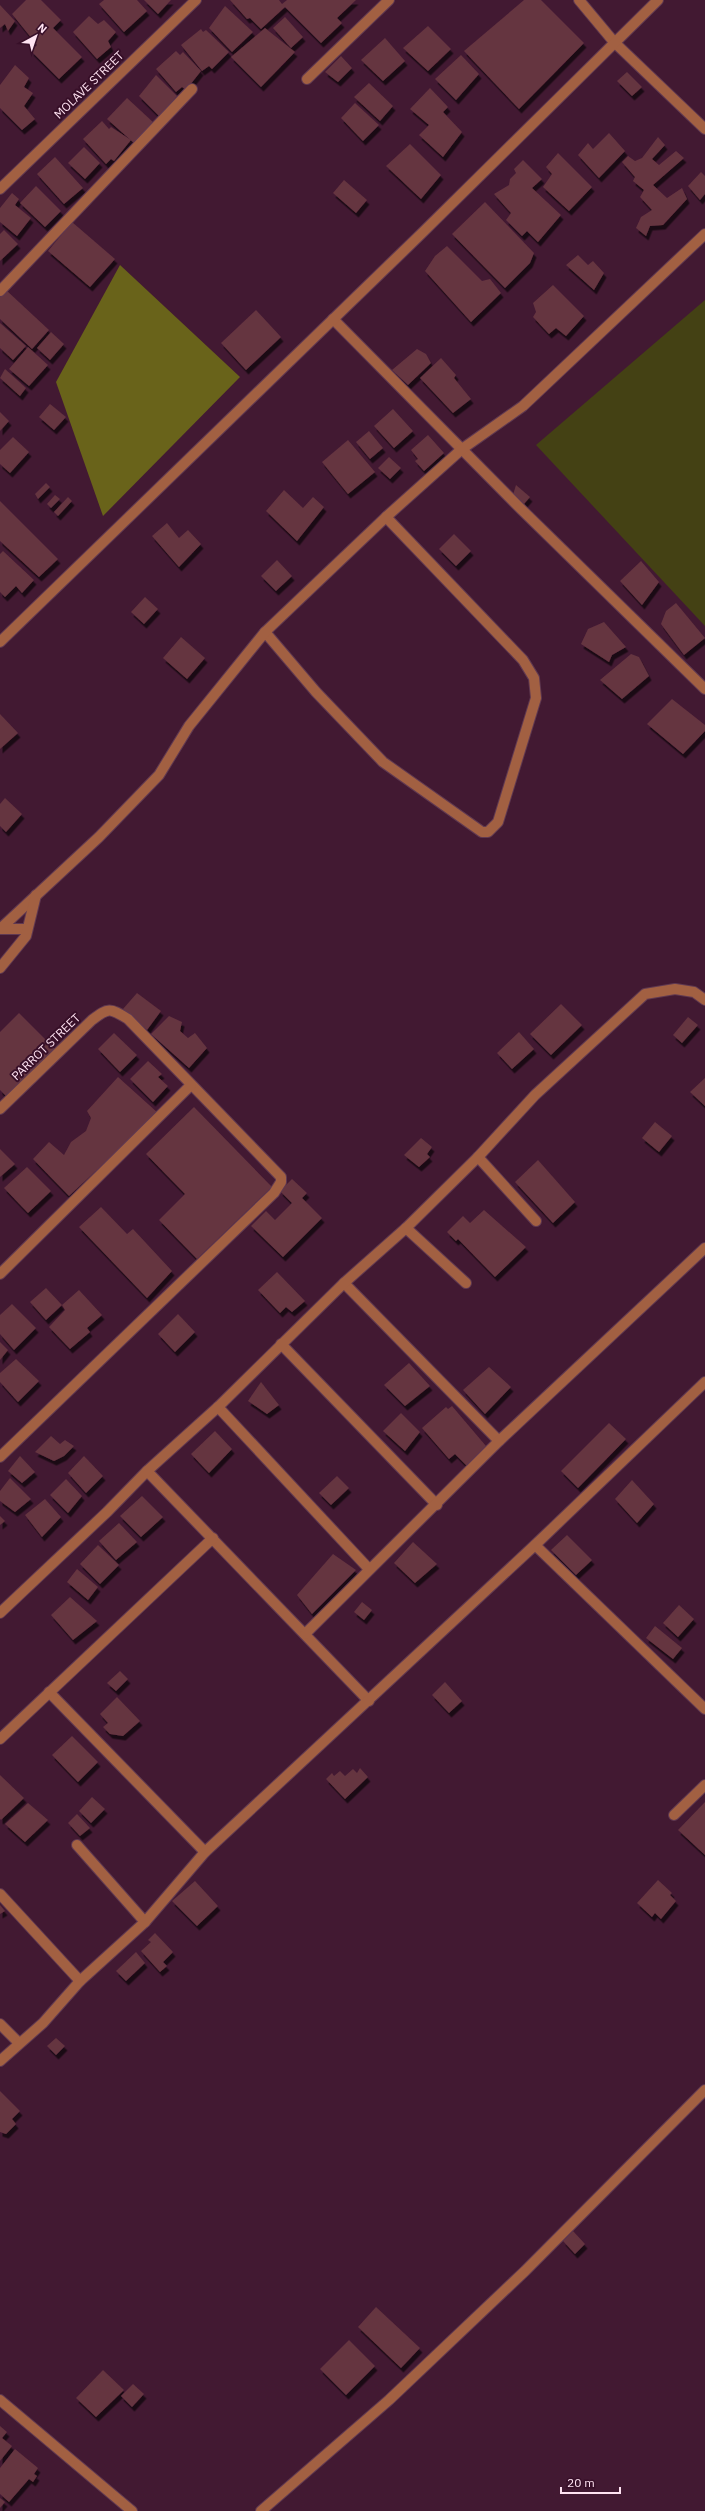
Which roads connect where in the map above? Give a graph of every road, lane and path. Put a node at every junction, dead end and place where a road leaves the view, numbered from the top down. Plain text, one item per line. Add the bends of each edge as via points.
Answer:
1 (196, 0) edge
2 (389, 0) edge
3 (579, 0) edge
4 (658, 0) edge
5 (614, 42) junction
6 (307, 79) dead end
7 (192, 89) dead end
8 (705, 129) edge
9 (0, 189) edge
10 (705, 234) edge
11 (0, 291) edge
12 (333, 319) junction
13 (462, 449) junction
14 (386, 517) junction
15 (265, 632) junction
16 (0, 642) edge
17 (705, 689) edge
18 (36, 895) junction
19 (0, 929) edge
20 (27, 929) junction
21 (0, 968) edge
22 (705, 1000) edge
23 (191, 1085) junction
24 (0, 1109) edge
25 (478, 1157) junction
26 (536, 1221) dead end
27 (406, 1228) junction
28 (705, 1248) edge
29 (0, 1274) edge
30 (344, 1283) junction
31 (466, 1283) dead end
32 (281, 1344) junction
33 (705, 1382) edge
34 (218, 1407) junction
35 (499, 1441) junction
36 (0, 1457) edge
37 (147, 1471) junction
38 (437, 1505) junction
39 (213, 1538) junction
40 (535, 1546) junction
41 (369, 1569) junction
42 (0, 1613) edge
43 (305, 1634) junction
44 (49, 1692) junction
45 (369, 1701) junction
46 (705, 1709) edge
47 (0, 1739) edge
48 (705, 1784) edge
49 (674, 1815) dead end
50 (77, 1845) dead end
51 (204, 1852) junction
52 (0, 1894) edge
53 (146, 1922) junction
54 (80, 1981) junction
55 (0, 2024) edge
56 (19, 2043) junction
57 (0, 2061) edge
58 (705, 2090) edge
59 (0, 2400) edge
60 (132, 2511) edge
61 (261, 2511) edge

1 - 9 street, MOLAVE STREET
2 - 6 street
3 - 5 street
4 - 5 street
5 - 8 street
5 - 12 street
7 - 11 street
10 - 13 street via 522,406
12 - 13 street
12 - 16 street
13 - 14 street
13 - 17 street
14 - 15 street
14 - 15 street via 518,654 534,678 536,698 527,733 498,822 492,830 482,832 383,762 316,692
15 - 18 street via 189,726 159,775 99,837
18 - 19 street
18 - 20 street
19 - 20 street
20 - 21 street via 22,943
22 - 25 street via 694,992 675,989 645,994 535,1095
23 - 24 street, PARROT STREET via 128,1018 113,1010 106,1010 92,1020
23 - 29 street
23 - 36 street via 279,1172 281,1182 274,1193
25 - 26 street
25 - 27 street
27 - 30 street
27 - 31 street
28 - 35 street
30 - 32 street
30 - 35 street
32 - 34 street
32 - 38 street
33 - 40 street
34 - 37 street
34 - 41 street
35 - 38 street
37 - 39 street
37 - 42 street
38 - 41 street
39 - 43 street
39 - 44 street
40 - 45 street
40 - 46 street
41 - 43 street
43 - 45 street
44 - 47 street
44 - 51 street
45 - 51 street
48 - 49 street
50 - 53 street
51 - 53 street
52 - 54 street
53 - 54 street
54 - 56 street via 43,2022
55 - 56 street
56 - 57 street
58 - 61 street via 525,2270 406,2384
59 - 60 street

